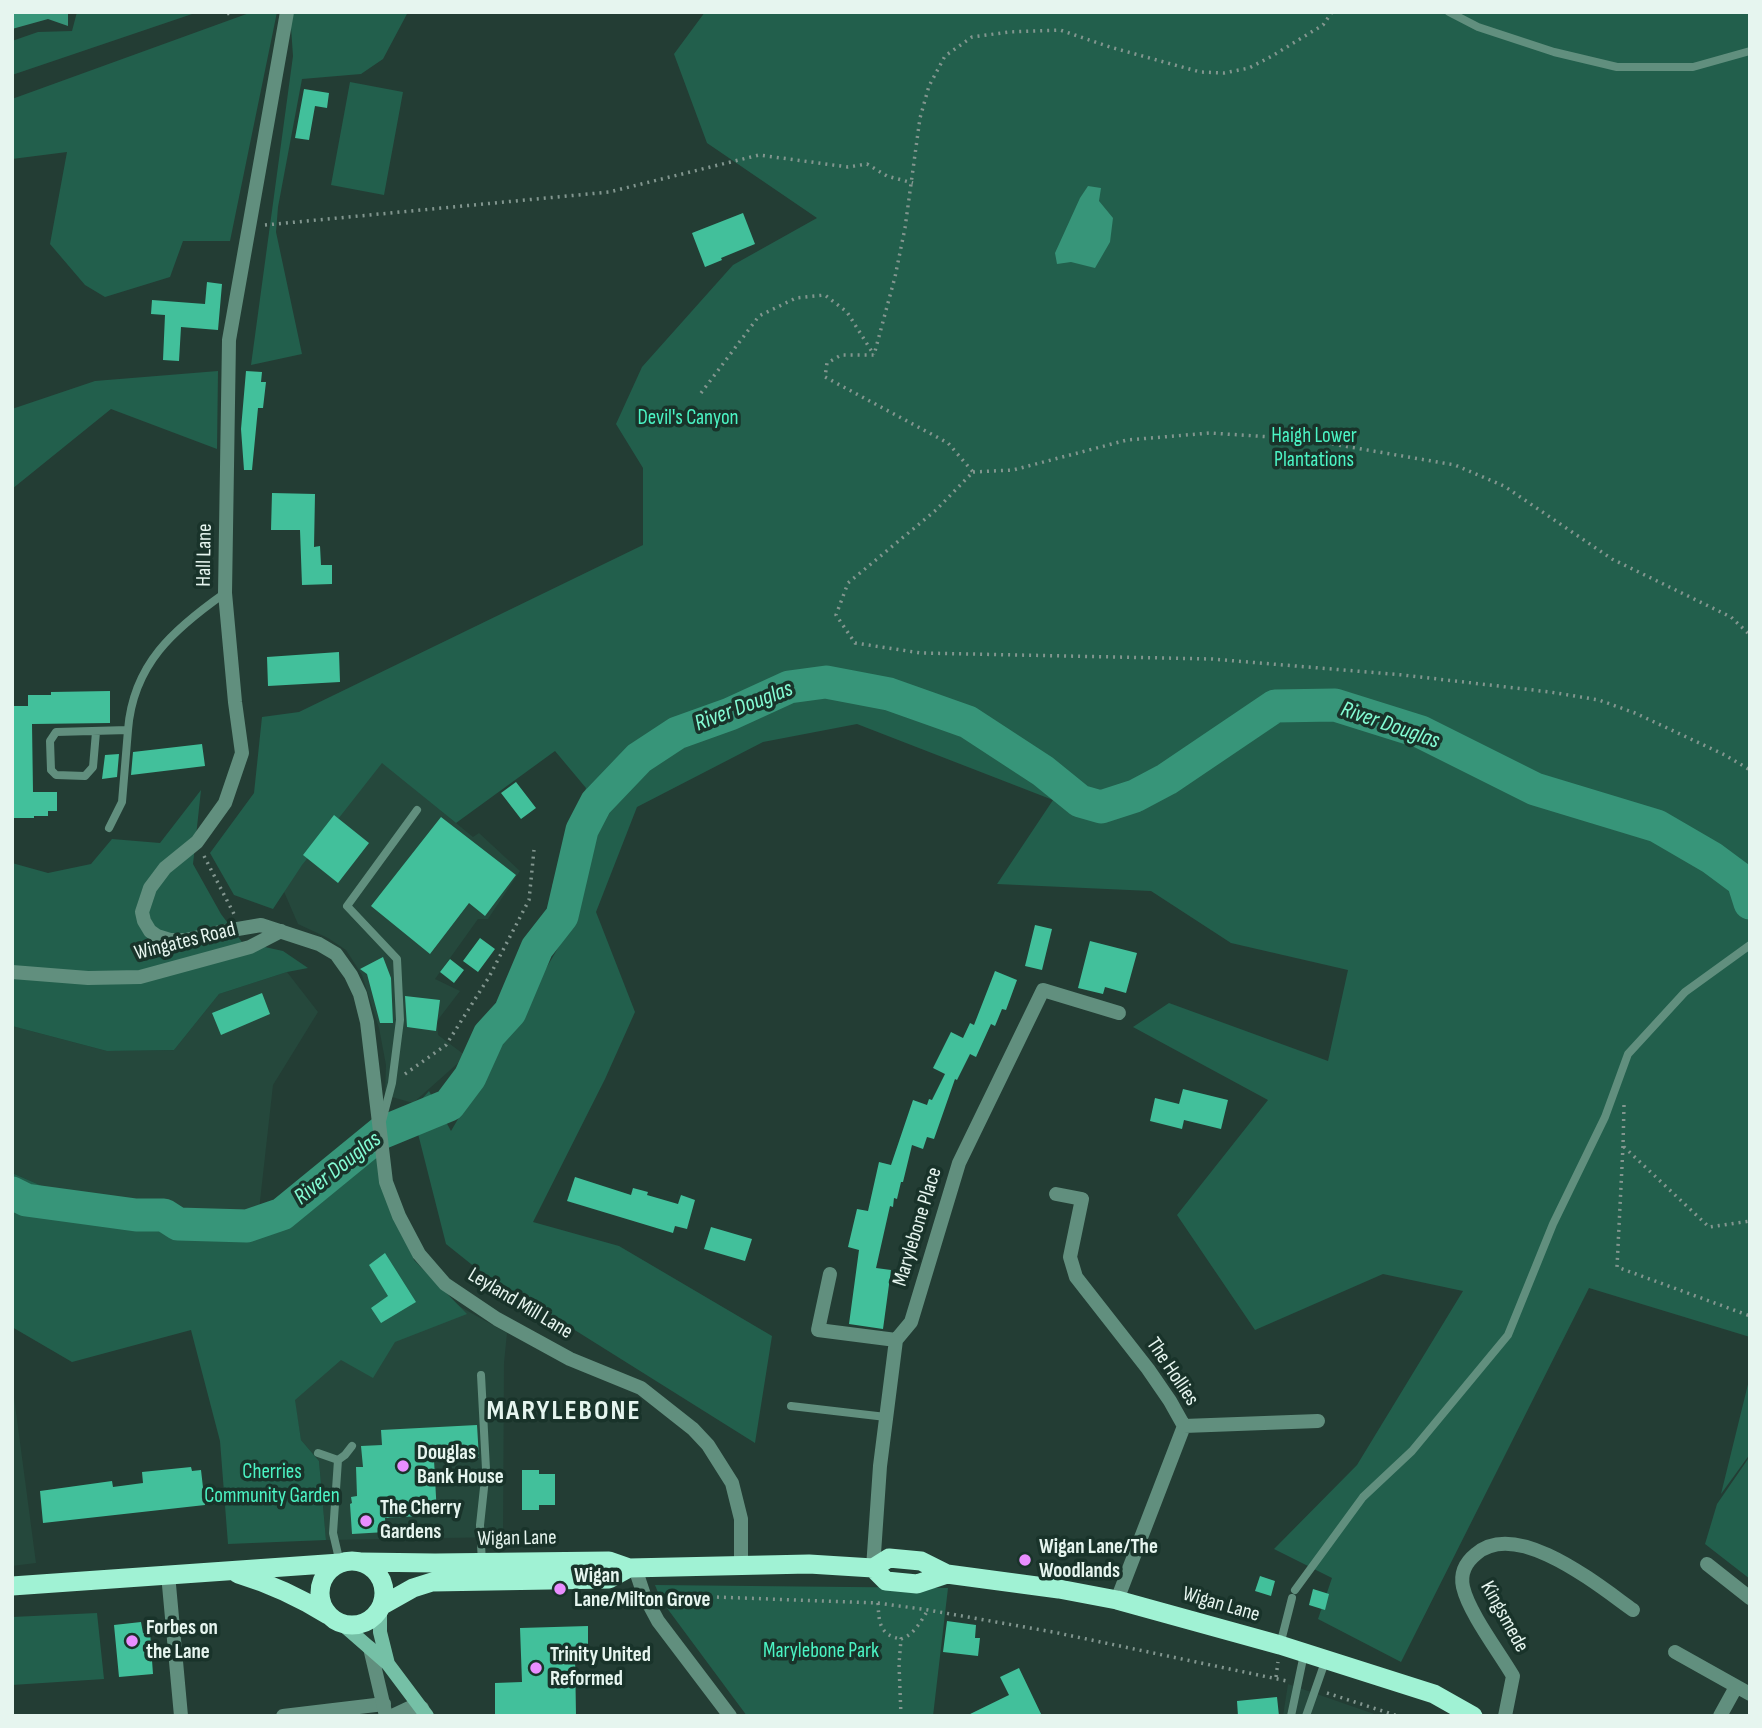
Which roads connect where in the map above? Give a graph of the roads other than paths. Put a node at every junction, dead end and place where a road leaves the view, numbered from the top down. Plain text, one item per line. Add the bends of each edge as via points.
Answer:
1 (287, 12) edge
2 (1449, 12) edge
3 (1750, 51) edge
4 (225, 593) junction
5 (128, 730) junction
6 (96, 732) junction
7 (417, 810) dead end
8 (109, 828) dead end
9 (281, 931) junction
10 (1750, 945) edge
11 (12, 972) edge
12 (1119, 1013) dead end
13 (380, 1127) junction
14 (1056, 1194) dead end
15 (830, 1274) dead end
16 (896, 1340) junction
17 (481, 1375) dead end
18 (791, 1406) dead end
19 (886, 1417) junction
20 (1318, 1421) dead end
21 (1184, 1426) junction
22 (352, 1446) dead end
23 (318, 1453) dead end
24 (338, 1460) junction
25 (361, 1562) junction
26 (340, 1563) junction
27 (482, 1563) junction
28 (1707, 1564) dead end
29 (741, 1565) junction
30 (632, 1568) junction
31 (873, 1568) junction
32 (227, 1571) junction
33 (168, 1574) junction
34 (12, 1586) edge
35 (1750, 1598) edge
36 (1117, 1600) junction
37 (381, 1607) junction
38 (1633, 1610) dead end
39 (336, 1620) junction
40 (1280, 1645) junction
41 (370, 1648) junction
42 (1675, 1652) dead end
43 (1304, 1653) junction
44 (1326, 1659) junction
45 (388, 1664) junction
46 (1736, 1687) junction
47 (1750, 1694) edge
48 (387, 1712) edge
49 (424, 1712) edge
50 (181, 1716) edge
51 (283, 1716) edge
52 (730, 1716) edge
53 (1291, 1716) edge
54 (1306, 1716) edge
55 (1473, 1716) edge
56 (1504, 1716) edge
57 (1720, 1716) edge

1 - 4 street, Hall Lane via 229,340
2 - 3 lane via 1478,27 1554,52 1617,66 1693,67
4 - 5 lane via 194,615 150,662 141,675
4 - 9 street, Hall Lane via 242,753 225,803 197,842 165,868 150,888 142,912 150,931 170,940 261,925
5 - 6 lane
5 - 8 lane via 122,802
6 - 6 lane via 56,732 50,741 51,770 56,775 85,776 93,767
7 - 13 lane via 346,906 397,959 400,1020 392,1083
9 - 11 street, Wingates Road via 250,947 140,977
9 - 13 street, Leyland Mill Lane via 336,954 351,975 367,1022
10 - 40 lane via 1685,992 1628,1054 1605,1117 1553,1224 1508,1335 1412,1451 1363,1497 1293,1594
12 - 16 street, Marylebone Place via 1043,990 959,1163 911,1322
13 - 29 street, Leyland Mill Lane via 386,1182 399,1216 419,1254 445,1284 570,1359 641,1388 708,1445 738,1500
14 - 21 street, The Hollies via 1082,1199 1070,1257 1076,1277 1148,1369
15 - 16 street via 818,1330
16 - 19 street, Marylebone Place
17 - 27 lane via 486,1469 480,1525
18 - 19 lane
19 - 31 street, Marylebone Place
20 - 21 street
21 - 36 street, The Hollies
22 - 24 lane
23 - 24 lane
24 - 26 lane via 333,1533
25 - 26 highway
25 - 27 highway, Wigan Lane
25 - 37 highway via 379,1574 384,1596
26 - 32 highway
26 - 39 highway via 323,1577 320,1588 324,1609
27 - 30 highway, Wigan Lane via 609,1561
28 - 35 street
29 - 30 highway, Wigan Lane
29 - 31 highway, Wigan Lane
30 - 37 highway, Wigan Lane via 609,1579 432,1583 413,1588
30 - 52 street via 658,1621
31 - 36 highway, Wigan Lane via 886,1581 917,1584 947,1574
32 - 33 highway
32 - 39 highway via 266,1582
33 - 34 highway
33 - 50 street
36 - 40 highway, Wigan Lane
37 - 39 highway via 368,1621 350,1625
37 - 45 main road via 380,1632
38 - 56 street, Kingsmede via 1567,1563 1515,1544 1486,1545 1466,1563 1462,1584 1513,1676
39 - 41 main road
40 - 43 highway, Wigan Lane
41 - 45 main road
41 - 48 street
42 - 46 street
43 - 44 highway, Wigan Lane
43 - 53 lane
44 - 54 lane
44 - 55 highway, Wigan Lane via 1434,1694
45 - 49 main road
46 - 47 street
46 - 57 street
48 - 49 street via 409,1707
48 - 51 street

